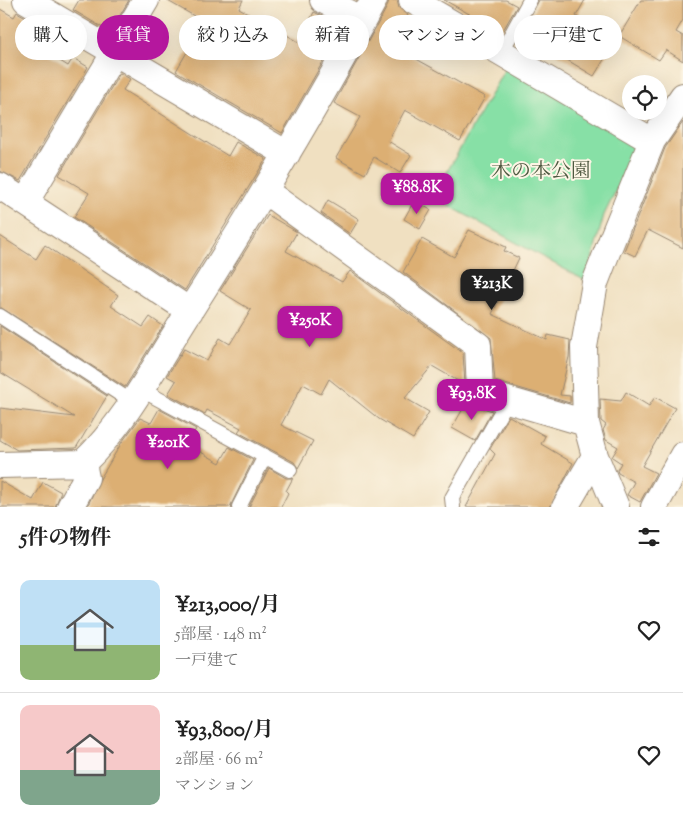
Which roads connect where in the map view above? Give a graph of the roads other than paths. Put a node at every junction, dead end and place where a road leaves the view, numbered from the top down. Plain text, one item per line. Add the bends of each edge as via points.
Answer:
1 (26, 0) edge
2 (146, 0) edge
3 (323, 0) edge
4 (412, 0) edge
5 (530, 0) edge
6 (369, 10) edge
7 (137, 15) edge
8 (438, 15) edge
9 (97, 43) edge
10 (504, 47) edge
11 (504, 52) edge
12 (109, 60) edge
13 (125, 60) edge
14 (683, 96) edge
15 (652, 142) junction
16 (287, 154) junction
17 (0, 186) edge
18 (265, 192) junction
19 (26, 201) junction
20 (190, 311) junction
21 (0, 316) edge
22 (136, 396) junction
23 (508, 400) junction
24 (586, 423) junction
25 (683, 455) edge
26 (265, 456) junction
27 (595, 456) junction
28 (83, 463) junction
29 (0, 465) edge
30 (290, 470) dead end
31 (70, 507) edge
32 (239, 507) edge
33 (453, 507) edge
34 (566, 507) edge
35 (616, 507) edge
36 (654, 507) edge

1 - 9 street
2 - 7 street
3 - 6 street
4 - 8 street
5 - 10 lane
6 - 16 street
11 - 15 street
12 - 19 street
13 - 16 street
14 - 15 street
15 - 24 street via 595,283 584,347
16 - 18 street
17 - 19 street
18 - 20 street
18 - 23 street via 478,346 480,392
19 - 20 street
20 - 22 street
21 - 22 lane
22 - 26 lane
22 - 28 street via 102,445
23 - 24 street
23 - 33 lane via 452,498
24 - 27 street
25 - 36 street
26 - 30 lane
26 - 32 lane
27 - 34 street
27 - 35 street
28 - 29 street
28 - 31 street via 86,478

